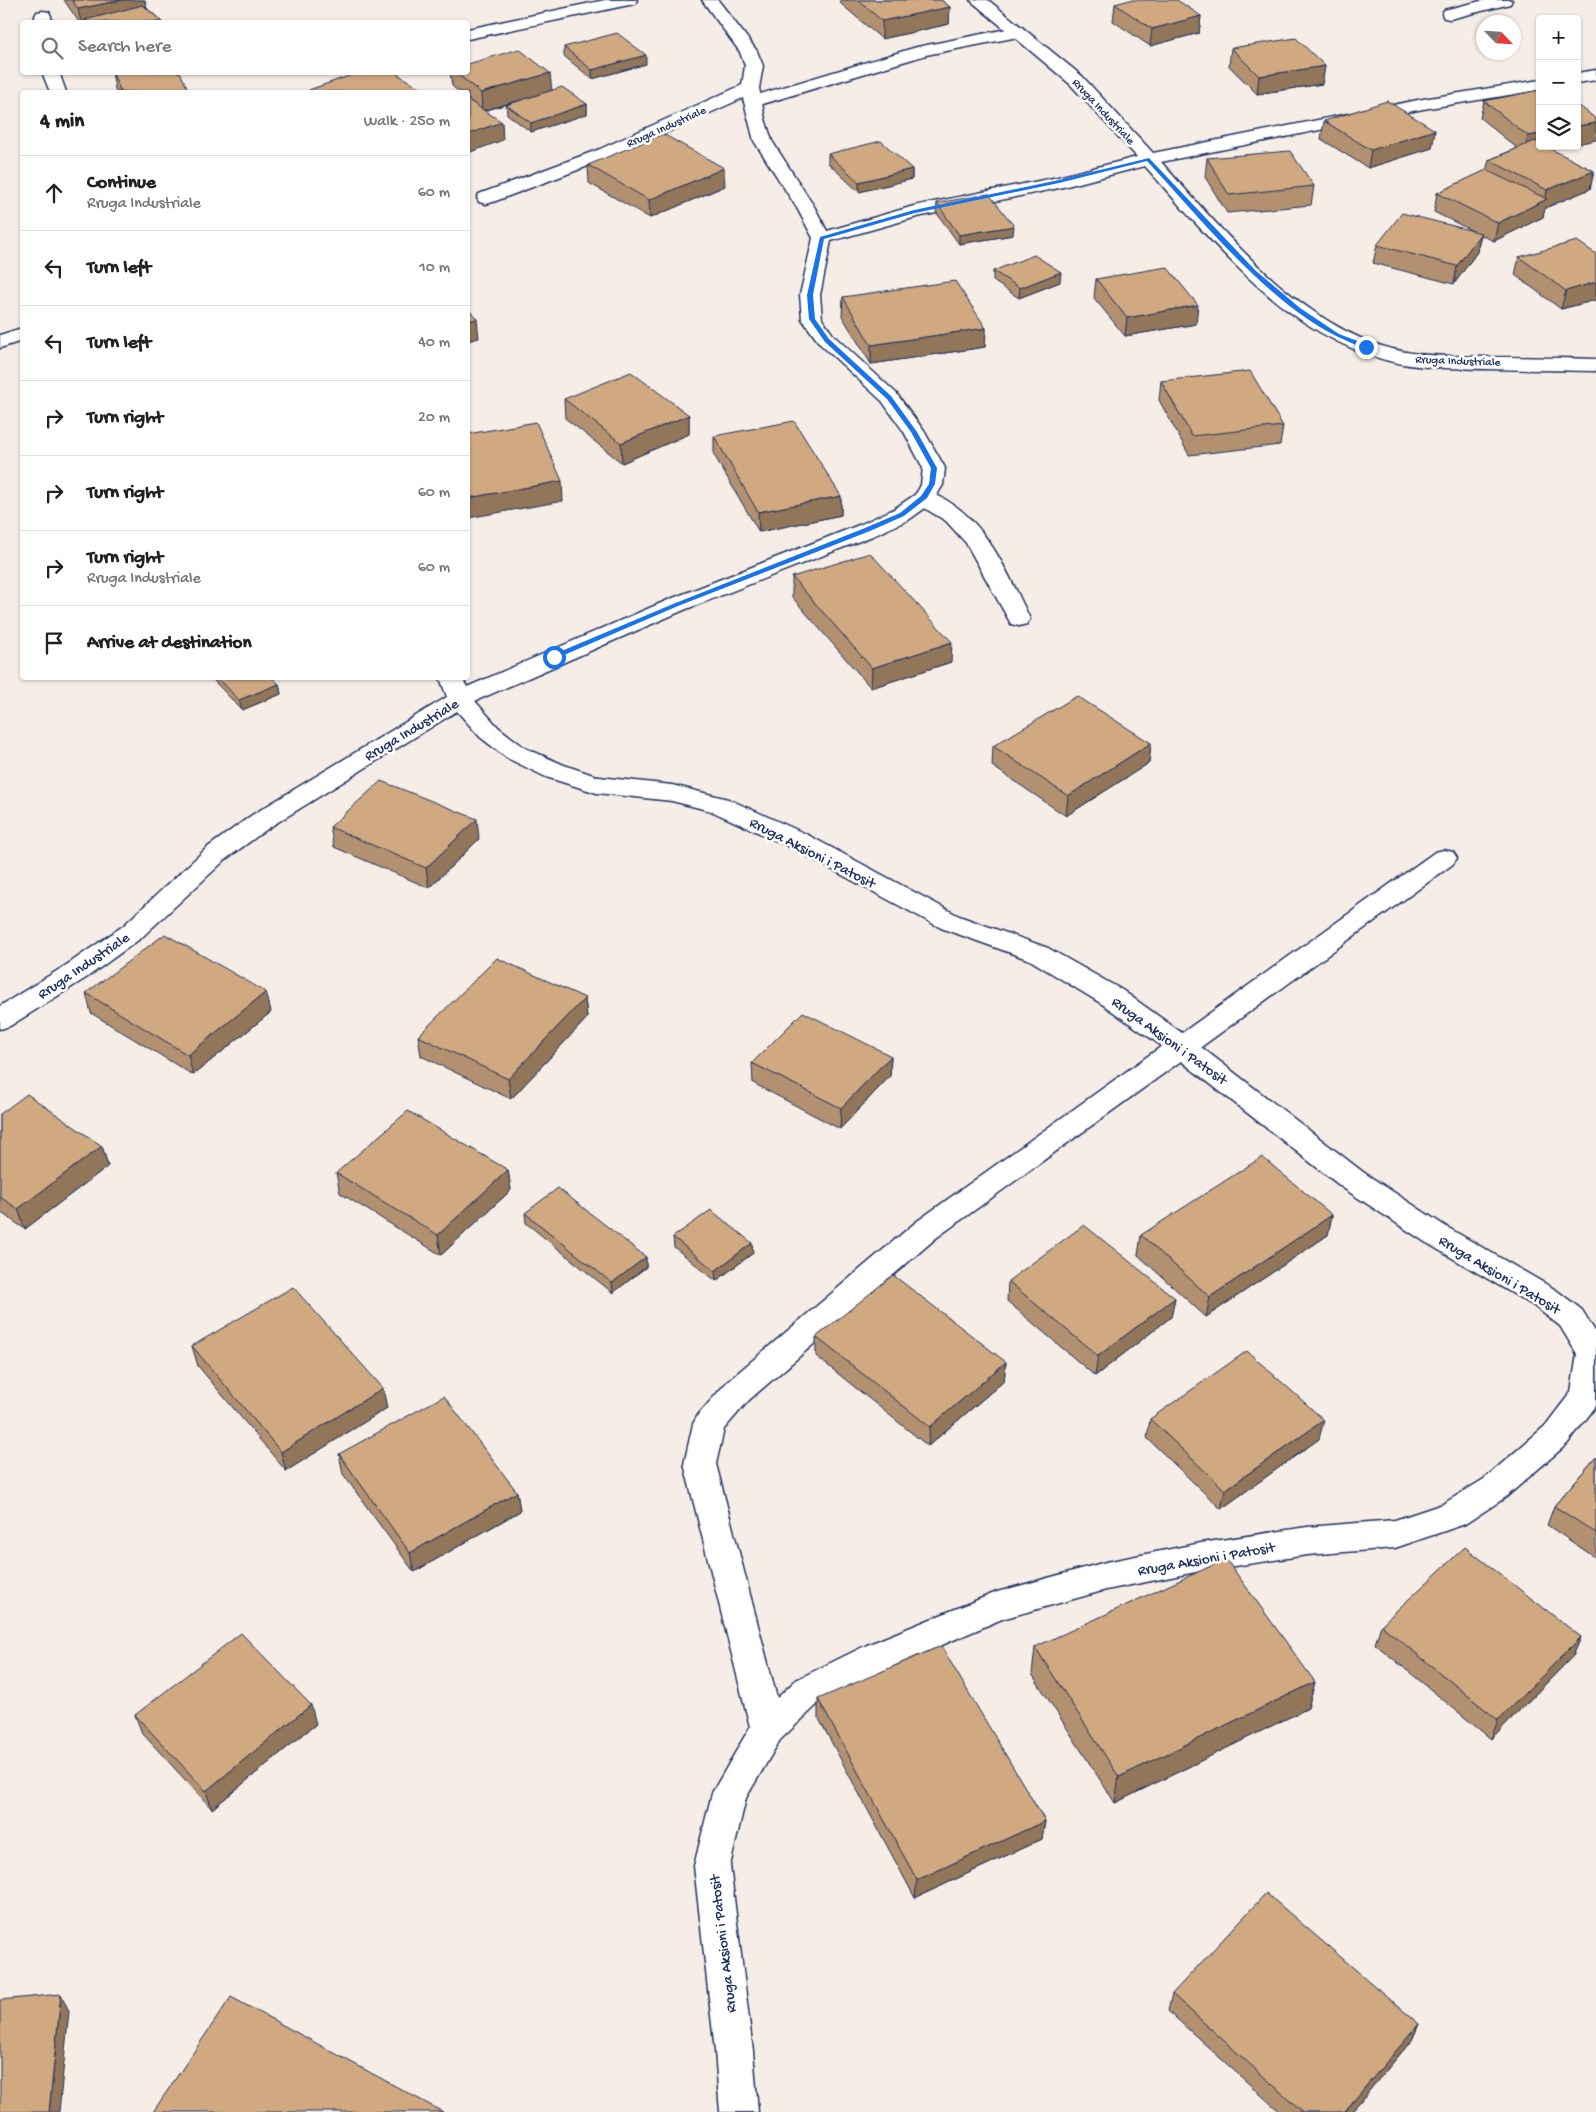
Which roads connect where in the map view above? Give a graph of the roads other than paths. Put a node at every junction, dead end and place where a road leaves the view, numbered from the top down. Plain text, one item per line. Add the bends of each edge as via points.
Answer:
1 (629, 0) edge
2 (710, 0) edge
3 (978, 0) edge
4 (1504, 0) edge
5 (1450, 14) dead end
6 (1017, 32) junction
7 (470, 34) edge
8 (51, 75) edge
9 (1596, 75) edge
10 (1581, 77) edge
11 (1536, 86) edge
12 (57, 90) edge
13 (752, 95) junction
14 (1149, 159) junction
15 (486, 198) dead end
16 (822, 238) junction
17 (20, 335) edge
18 (0, 342) edge
19 (1596, 365) edge
20 (924, 498) junction
21 (1019, 619) dead end
22 (456, 688) edge
23 (1444, 858) dead end
24 (0, 1019) edge
25 (1181, 1046) junction
26 (768, 1729) junction
27 (739, 2112) edge

1 - 7 street
2 - 13 street via 748,51 754,66
3 - 6 street, Rruga Industriale
4 - 5 street
6 - 13 street, Rruga Industriale
6 - 14 street, Rruga Industriale via 1076,80
8 - 12 street
9 - 10 street
11 - 14 street via 1423,104
13 - 15 street, Rruga Industriale
13 - 16 street via 763,141
14 - 16 street via 1059,182 914,212
14 - 19 street, Rruga Industriale via 1254,272 1298,309 1337,335 1404,358 1440,362
16 - 20 street via 810,295 812,319 827,340 889,397 914,432 934,468 932,484
17 - 18 street
20 - 21 street via 953,516 969,533 990,564
20 - 22 street, Rruga Industriale via 902,514 867,530
22 - 24 street, Rruga Industriale via 217,853 132,932
22 - 25 street, Rruga Aksioni i Patosit via 489,732 516,753 597,785 672,793 719,805 797,840 950,922 1039,954 1112,997
23 - 25 street
25 - 26 street via 926,1230 738,1391 709,1424 700,1464
25 - 26 street, Rruga Aksioni i Patosit via 1354,1180 1435,1234 1545,1298 1571,1318 1592,1353 1586,1396 1550,1441 1495,1488 1454,1514 1395,1534 1307,1541 1201,1557 1106,1576 997,1606 879,1656 808,1691
26 - 27 street, Rruga Aksioni i Patosit via 730,1793 712,1866

